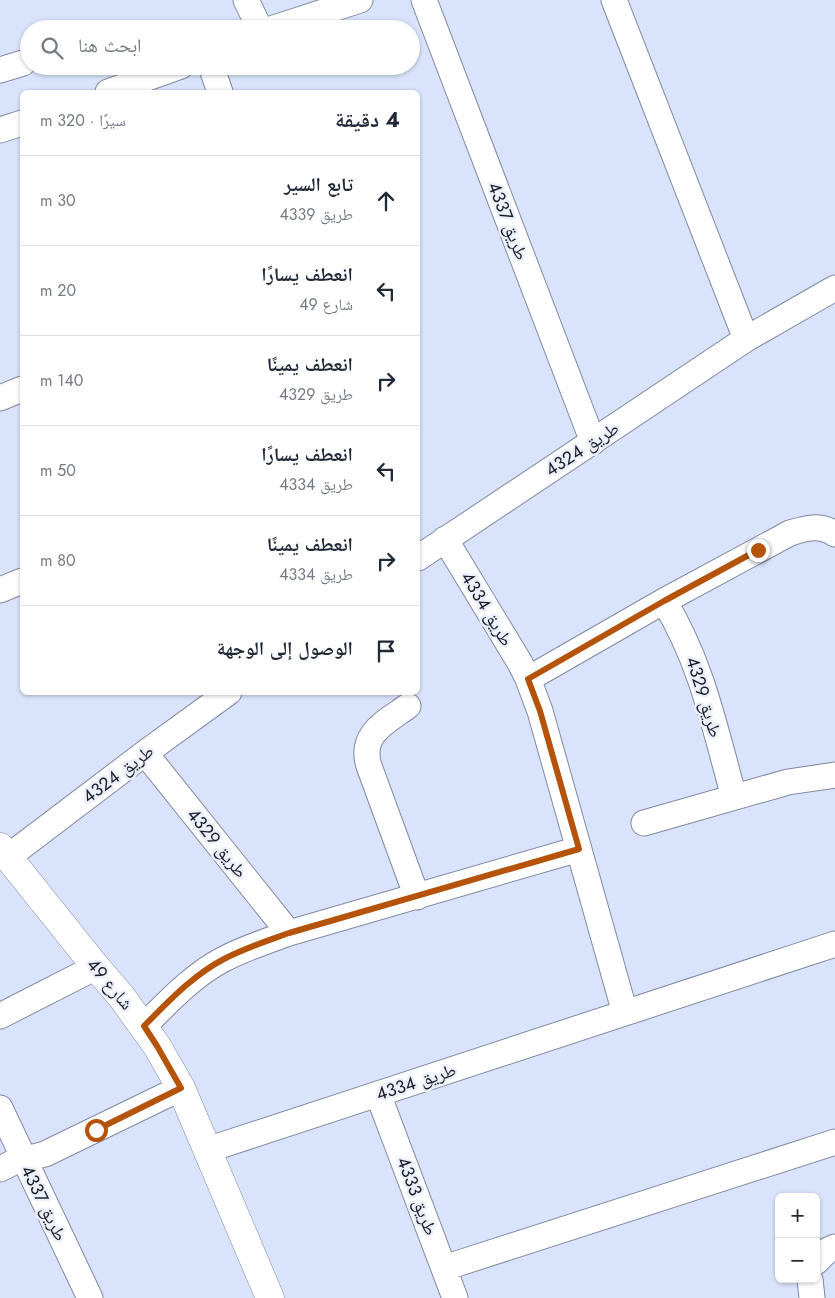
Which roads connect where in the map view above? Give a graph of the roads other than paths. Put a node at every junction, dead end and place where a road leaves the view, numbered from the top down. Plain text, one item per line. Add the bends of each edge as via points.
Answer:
1 (246, 0) edge
2 (360, 0) edge
3 (424, 0) edge
4 (614, 0) edge
5 (256, 20) edge
6 (299, 20) edge
7 (156, 75) edge
8 (214, 75) edge
9 (114, 90) edge
10 (219, 90) edge
11 (20, 124) edge
12 (0, 130) edge
13 (835, 288) edge
14 (746, 339) junction
15 (20, 390) edge
16 (0, 398) edge
17 (592, 442) junction
18 (835, 534) edge
19 (445, 538) junction
20 (420, 557) edge
21 (20, 582) edge
22 (0, 590) edge
23 (664, 601) junction
24 (528, 679) junction
25 (225, 695) edge
26 (408, 706) dead end
27 (145, 752) junction
28 (835, 775) edge
29 (734, 797) junction
30 (644, 823) dead end
31 (579, 849) junction
32 (4, 852) edge
33 (417, 897) junction
34 (289, 933) junction
35 (835, 944) edge
36 (96, 967) junction
37 (625, 1013) junction
38 (0, 1016) edge
39 (144, 1026) junction
40 (181, 1088) junction
41 (378, 1094) junction
42 (0, 1108) edge
43 (835, 1142) edge
44 (207, 1150) junction
45 (23, 1160) junction
46 (0, 1169) edge
47 (835, 1247) edge
48 (820, 1258) edge
49 (444, 1268) junction
50 (810, 1283) edge
51 (90, 1298) edge
52 (270, 1298) edge
53 (455, 1298) edge
54 (812, 1298) edge

1 - 5 street
2 - 6 street
3 - 17 street, طريق 4337
4 - 14 street
7 - 9 street
8 - 10 street
11 - 12 street
13 - 14 street, طريق 4324
14 - 17 street, طريق 4324
15 - 16 street
17 - 19 street, طريق 4324
18 - 23 street via 828,529 808,527 790,533
19 - 20 street, طريق 4324
19 - 24 street, طريق 4334
21 - 22 street
23 - 24 street
23 - 29 street, طريق 4329 via 692,654
24 - 31 street, طريق 4334
25 - 27 street, طريق 4324
26 - 33 street via 373,733 366,752
27 - 32 street, طريق 4324
27 - 34 street, طريق 4329
28 - 29 street via 788,782
29 - 30 street
31 - 33 street
31 - 37 street, طريق 4334
32 - 36 street, شارع 49
33 - 34 street
34 - 39 street via 222,959 197,976
35 - 37 street, طريق 4334
36 - 38 street
36 - 39 street, شارع 49
37 - 41 street, طريق 4334
39 - 40 street, شارع 49
40 - 44 street, شارع 49
40 - 45 street via 45,1154
41 - 44 street, طريق 4334
41 - 49 street, طريق 4333
42 - 45 street, طريق 4337
43 - 49 street
44 - 52 street, شارع 49
45 - 46 street
45 - 51 street, طريق 4337
47 - 48 street
49 - 53 street, طريق 4333
50 - 54 street

